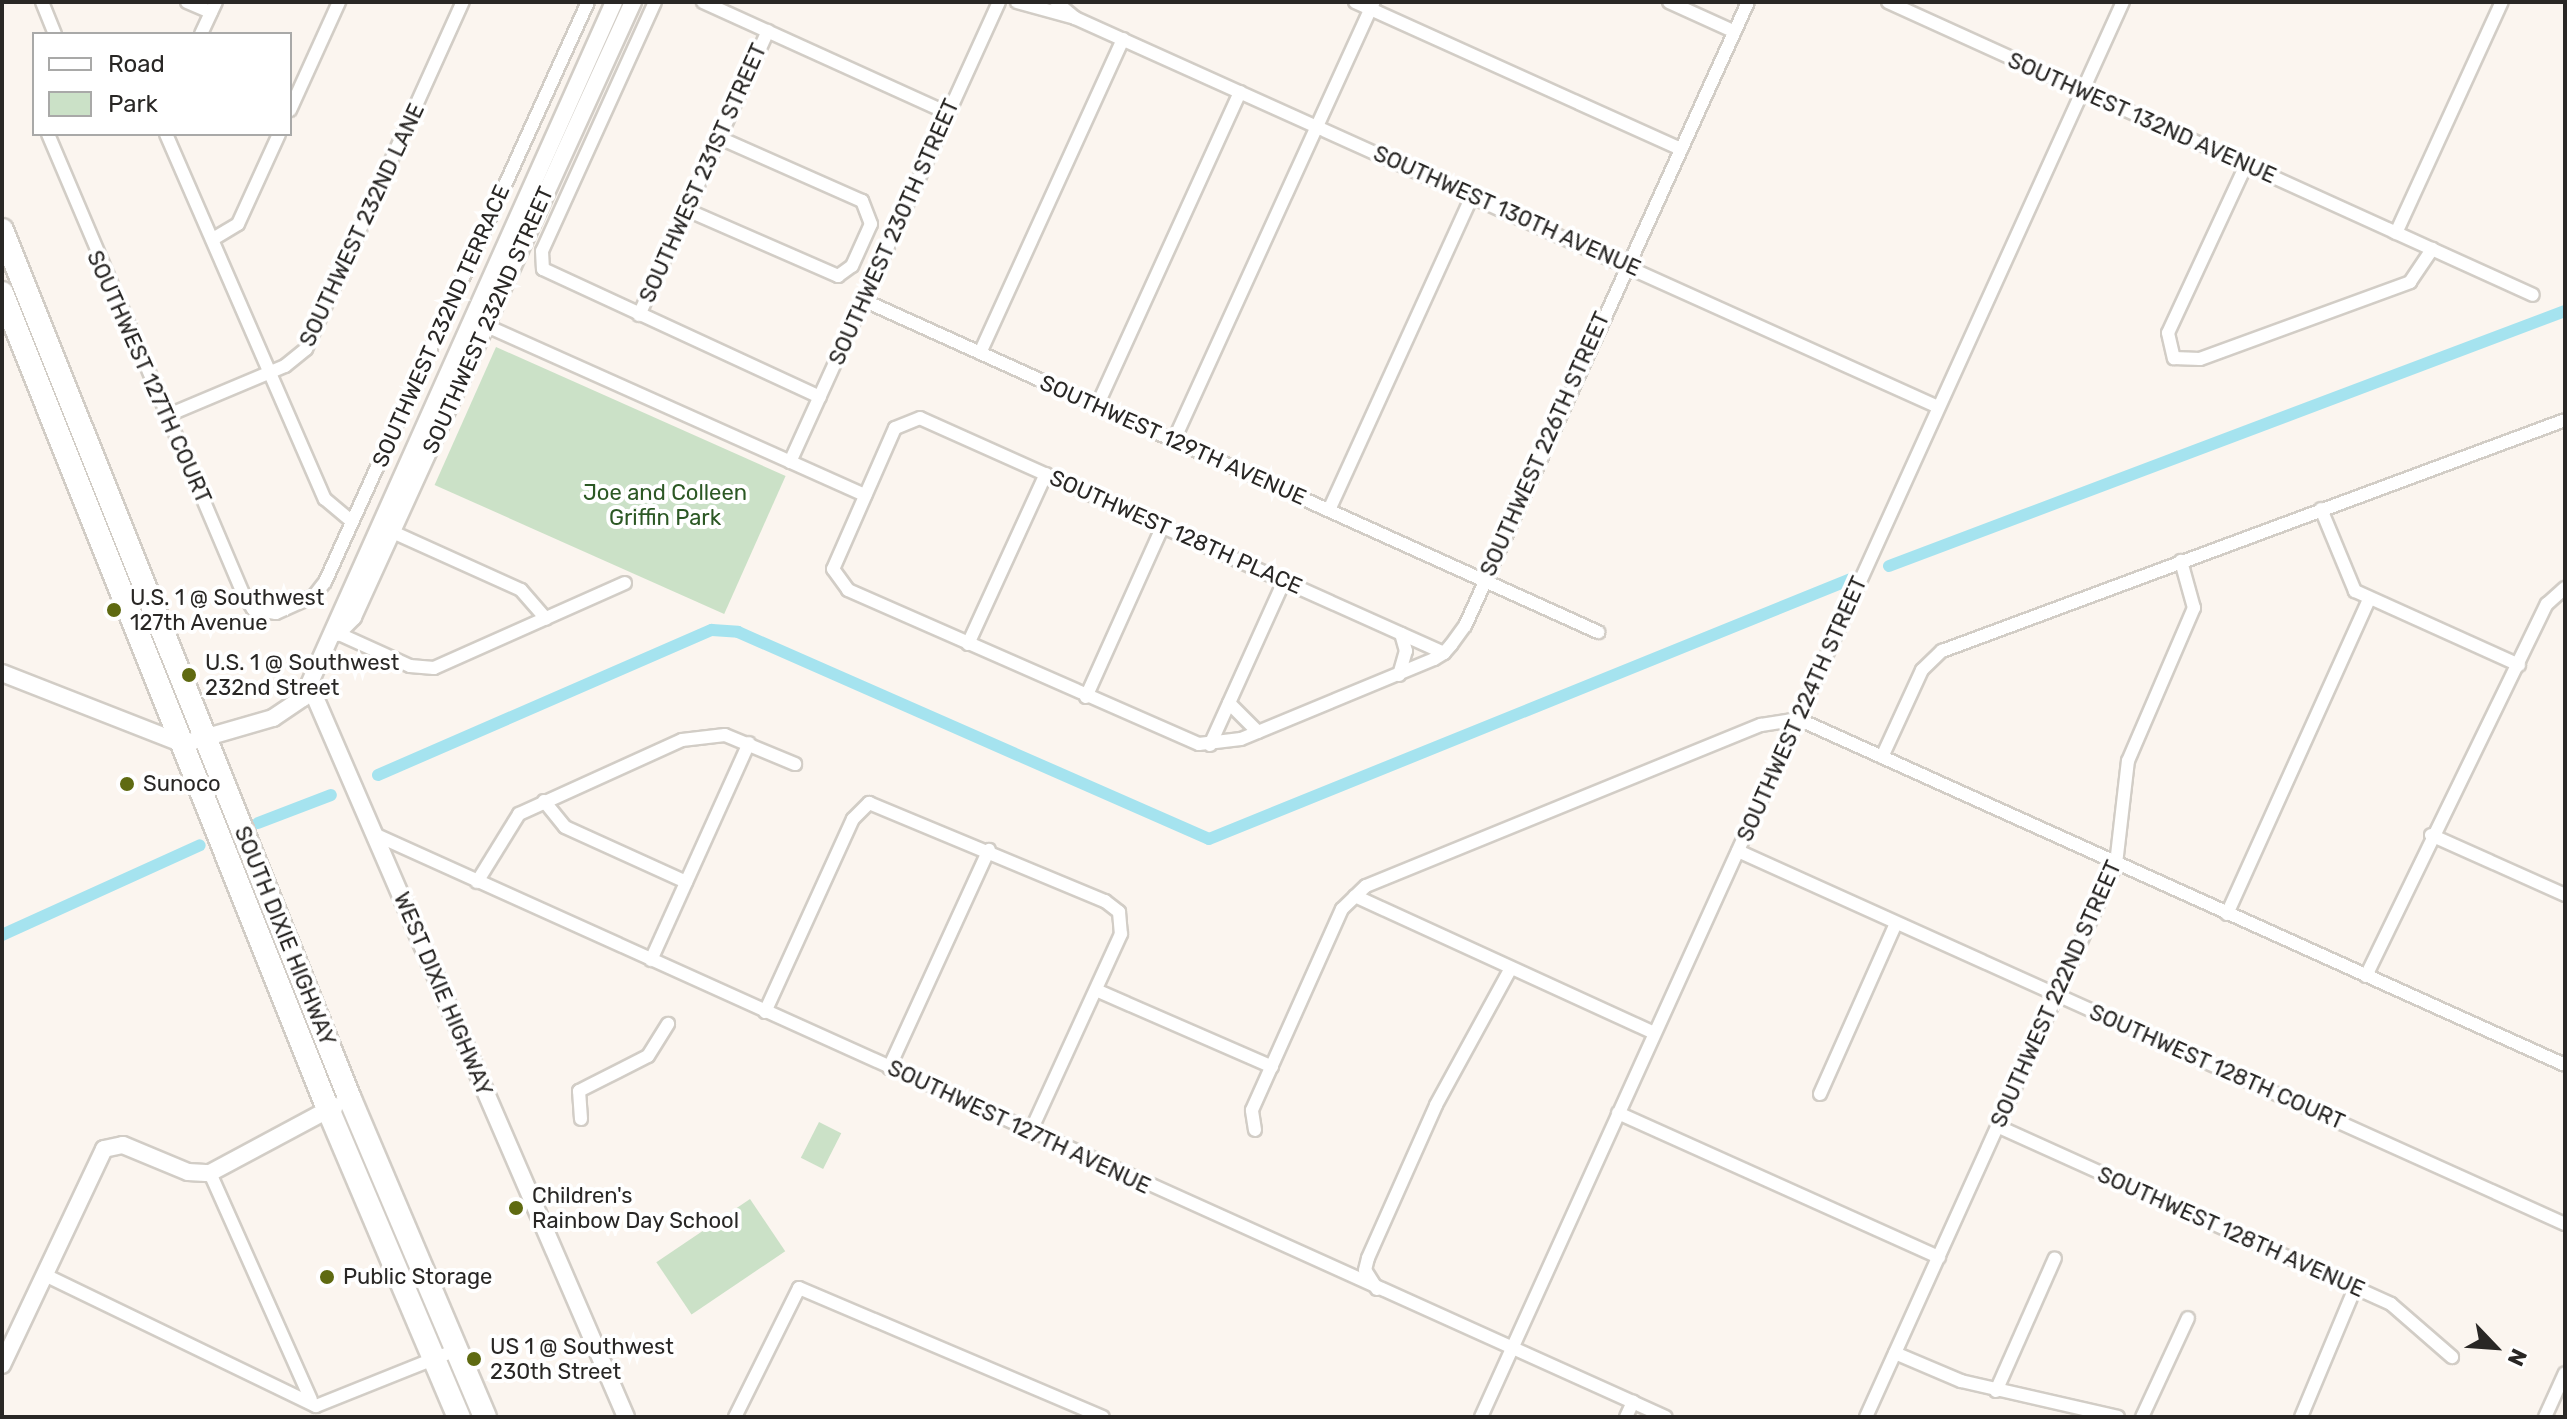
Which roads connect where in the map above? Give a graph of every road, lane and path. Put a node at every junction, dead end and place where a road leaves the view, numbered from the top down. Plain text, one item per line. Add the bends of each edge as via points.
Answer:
1 (42, 2) edge
2 (187, 2) edge
3 (339, 2) edge
4 (463, 2) edge
5 (588, 2) edge
6 (614, 2) edge
7 (633, 2) edge
8 (655, 2) edge
9 (703, 2) edge
10 (999, 2) edge
11 (1017, 2) edge
12 (1056, 2) edge
13 (1355, 2) edge
14 (1669, 2) edge
15 (1748, 2) edge
16 (1888, 2) edge
17 (2123, 2) edge
18 (2502, 2) edge
19 (1372, 5) edge
20 (213, 7) edge
21 (1075, 18) junction
22 (768, 31) junction
23 (54, 32) edge
24 (202, 32) edge
25 (1735, 32) junction
26 (1123, 39) junction
27 (1240, 92) junction
28 (2081, 92) junction
29 (292, 106) edge
30 (948, 113) junction
31 (1317, 126) junction
32 (49, 136) edge
33 (167, 136) edge
34 (278, 136) edge
35 (720, 138) junction
36 (1681, 149) junction
37 (2246, 165) junction
38 (1472, 196) junction
39 (687, 210) junction
40 (2, 230) edge
41 (2396, 233) junction
42 (213, 239) junction
43 (2432, 249) junction
44 (1629, 266) junction
45 (2, 293) edge
46 (2533, 295) dead end
47 (863, 300) junction
48 (639, 315) junction
49 (470, 318) junction
50 (486, 325) junction
51 (980, 353) junction
52 (271, 372) junction
53 (820, 397) junction
54 (1097, 406) junction
55 (1938, 407) junction
56 (166, 416) junction
57 (2565, 420) edge
58 (1174, 440) junction
59 (66, 447) junction
60 (790, 462) junction
61 (1046, 474) junction
62 (865, 495) junction
63 (2321, 509) junction
64 (1329, 510) junction
65 (352, 522) junction
66 (376, 524) junction
67 (1163, 526) junction
68 (392, 532) junction
69 (2181, 561) junction
70 (1284, 581) junction
71 (1482, 581) junction
72 (625, 583) dead end
73 (2565, 588) edge
74 (2369, 600) junction
75 (261, 613) joint
76 (546, 619) junction
77 (1598, 632) dead end
78 (337, 633) junction
79 (1401, 634) junction
80 (968, 644) junction
81 (1444, 653) junction
82 (2519, 665) junction
83 (2, 673) edge
84 (1399, 675) junction
85 (311, 688) junction
86 (1086, 697) junction
87 (1229, 703) junction
88 (1798, 719) junction
89 (1258, 732) junction
90 (208, 741) junction
91 (749, 743) junction
92 (183, 744) junction
93 (1210, 745) junction
94 (1882, 757) junction
95 (795, 764) dead end
96 (544, 801) junction
97 (374, 834) junction
98 (2431, 835) junction
99 (989, 850) junction
100 (1738, 851) junction
101 (2116, 864) junction
102 (477, 882) junction
103 (686, 882) junction
104 (2565, 895) edge
105 (1355, 896) junction
106 (274, 907) junction
107 (2227, 914) junction
108 (1896, 923) junction
109 (651, 960) junction
110 (1510, 970) junction
111 (2366, 976) junction
112 (1096, 990) junction
113 (2056, 994) junction
114 (765, 1012) junction
115 (668, 1024) dead end
116 (1654, 1033) junction
117 (2565, 1065) edge
118 (1272, 1067) junction
119 (889, 1068) junction
120 (1820, 1094) dead end
121 (350, 1099) junction
122 (328, 1109) junction
123 (1618, 1113) junction
124 (581, 1119) dead end
125 (1997, 1126) junction
126 (1255, 1130) dead end
127 (1031, 1131) junction
128 (210, 1173) junction
129 (2565, 1224) edge
130 (1939, 1257) junction
131 (2055, 1258) dead end
132 (45, 1275) junction
133 (2355, 1288) junction
134 (1383, 1293) junction
135 (2188, 1318) dead end
136 (1512, 1348) junction
137 (456, 1350) junction
138 (1895, 1353) junction
139 (287, 1356) junction
140 (2452, 1357) dead end
141 (434, 1359) junction
142 (2, 1365) edge
143 (2565, 1373) edge
144 (267, 1379) junction
145 (1996, 1391) junction
146 (1633, 1402) junction
147 (314, 1412) edge
148 (459, 1417) edge
149 (485, 1417) edge
150 (626, 1417) edge
151 (735, 1417) edge
152 (1103, 1417) edge
153 (1481, 1417) edge
154 (1626, 1417) edge
155 (1666, 1417) edge
156 (1866, 1417) edge
157 (2118, 1417) edge
158 (2142, 1417) edge
159 (2301, 1417) edge
160 (2545, 1417) edge

1 - 23 street
2 - 20 street
3 - 29 street
4 - 52 street, SOUTHWEST 232ND LANE via 309,344
5 - 65 street, SOUTHWEST 232ND TERRACE
6 - 49 street, SOUTHWEST 232ND STREET
7 - 50 street, SOUTHWEST 232ND STREET
8 - 48 street via 541,265 552,276
9 - 22 street
10 - 30 street, SOUTHWEST 230TH STREET
11 - 21 street, SOUTHWEST 130TH AVENUE
12 - 21 street, SOUTHWEST 130TH AVENUE
13 - 19 street
14 - 25 street
15 - 25 street, SOUTHWEST 226TH STREET
16 - 28 street, SOUTHWEST 132ND AVENUE
17 - 28 street, SOUTHWEST 224TH STREET
18 - 41 street
19 - 31 street
19 - 36 street
20 - 24 street
21 - 26 street, SOUTHWEST 130TH AVENUE
22 - 30 street
22 - 35 street, SOUTHWEST 231ST STREET
25 - 36 street, SOUTHWEST 226TH STREET
26 - 27 street, SOUTHWEST 130TH AVENUE
26 - 51 street
27 - 31 street, SOUTHWEST 130TH AVENUE
27 - 54 street
28 - 37 street, SOUTHWEST 132ND AVENUE
28 - 55 street, SOUTHWEST 224TH STREET
30 - 47 street, SOUTHWEST 230TH STREET
31 - 38 street, SOUTHWEST 130TH AVENUE
31 - 58 street
32 - 56 street, SOUTHWEST 127TH COURT
33 - 42 street
34 - 42 street via 238,224
35 - 39 street, SOUTHWEST 231ST STREET
35 - 39 street via 870,211 852,266 838,276
36 - 44 street, SOUTHWEST 226TH STREET
37 - 41 street, SOUTHWEST 132ND AVENUE
37 - 43 street via 2168,333 2174,358 2200,359 2410,282
38 - 44 street, SOUTHWEST 130TH AVENUE
38 - 64 street
39 - 48 street, SOUTHWEST 231ST STREET
40 - 90 highway, SOUTH DIXIE HIGHWAY
41 - 43 street, SOUTHWEST 132ND AVENUE
42 - 52 street
43 - 46 street, SOUTHWEST 132ND AVENUE
44 - 55 street, SOUTHWEST 130TH AVENUE
44 - 71 street, SOUTHWEST 226TH STREET
45 - 59 highway, SOUTH DIXIE HIGHWAY
47 - 51 street, SOUTHWEST 129TH AVENUE
47 - 53 street, SOUTHWEST 230TH STREET
48 - 53 street
49 - 50 street
49 - 66 street, SOUTHWEST 232ND STREET
50 - 60 street
50 - 68 street, SOUTHWEST 232ND STREET
51 - 54 street, SOUTHWEST 129TH AVENUE
52 - 56 street, SOUTHWEST 232ND LANE
52 - 65 street via 327,504
53 - 60 street, SOUTHWEST 230TH STREET
54 - 58 street, SOUTHWEST 129TH AVENUE
55 - 88 street, SOUTHWEST 224TH STREET
56 - 75 street, SOUTHWEST 127TH COURT via 246,601
57 - 63 street
58 - 64 street, SOUTHWEST 129TH AVENUE
59 - 90 highway via 81,459 181,713 195,738
59 - 92 highway, SOUTH DIXIE HIGHWAY
60 - 62 street
61 - 62 street, SOUTHWEST 128TH PLACE via 906,418
61 - 67 street, SOUTHWEST 128TH PLACE
61 - 80 street
62 - 80 street via 834,563 835,578
63 - 69 street
63 - 74 street via 2355,591
64 - 71 street, SOUTHWEST 129TH AVENUE
65 - 75 street, SOUTHWEST 232ND TERRACE via 318,593
66 - 68 street
66 - 78 street, SOUTHWEST 232ND STREET via 340,605
67 - 70 street, SOUTHWEST 128TH PLACE
67 - 86 street
68 - 76 street via 534,597
68 - 78 street, SOUTHWEST 232ND STREET via 353,617
69 - 94 street via 1930,658
69 - 101 street, SOUTHWEST 222ND STREET via 2194,608 2128,761
70 - 79 street, SOUTHWEST 128TH PLACE
70 - 87 street
71 - 77 street, SOUTHWEST 129TH AVENUE
71 - 81 street, SOUTHWEST 226TH STREET via 1465,626
72 - 76 street
73 - 82 street via 2547,604
74 - 82 street
74 - 107 street
76 - 78 street via 430,668
78 - 85 street, SOUTHWEST 232ND STREET
79 - 81 street, SOUTHWEST 128TH PLACE
79 - 84 street via 1406,651
80 - 86 street
81 - 84 street, SOUTHWEST 226TH STREET
82 - 98 street
83 - 92 street
84 - 89 street, SOUTHWEST 226TH STREET
85 - 90 street, SOUTHWEST 232ND STREET via 286,713
85 - 97 street, WEST DIXIE HIGHWAY
86 - 93 street via 1180,739
87 - 89 street
87 - 93 street
88 - 94 street
88 - 100 street, SOUTHWEST 224TH STREET
88 - 105 street via 1761,725
89 - 93 street, SOUTHWEST 226TH STREET
90 - 92 street
90 - 106 highway, SOUTH DIXIE HIGHWAY
91 - 95 street
91 - 96 street via 716,734 682,740
91 - 103 street
92 - 106 highway via 201,758 249,883
92 - 122 highway, SOUTH DIXIE HIGHWAY
94 - 101 street
96 - 102 street via 505,828
96 - 103 street via 565,827
97 - 102 street, SOUTHWEST 127TH AVENUE
97 - 150 street, WEST DIXIE HIGHWAY
98 - 104 street
98 - 111 street
99 - 112 street via 1119,912 1121,934
99 - 114 street via 891,806 865,805
99 - 119 street
100 - 108 street, SOUTHWEST 128TH COURT
100 - 116 street, SOUTHWEST 224TH STREET
101 - 107 street
101 - 113 street, SOUTHWEST 222ND STREET
102 - 109 street, SOUTHWEST 127TH AVENUE
103 - 109 street
105 - 110 street
105 - 118 street
106 - 121 highway, SOUTH DIXIE HIGHWAY
107 - 111 street
108 - 113 street, SOUTHWEST 128TH COURT
108 - 120 street
109 - 114 street, SOUTHWEST 127TH AVENUE
110 - 116 street
110 - 134 street via 1436,1105 1368,1258 1370,1282
111 - 117 street
112 - 118 street
112 - 127 street
113 - 125 street, SOUTHWEST 222ND STREET
113 - 129 street, SOUTHWEST 128TH COURT
114 - 119 street, SOUTHWEST 127TH AVENUE
115 - 124 street via 641,1061 586,1084 576,1099
116 - 123 street, SOUTHWEST 224TH STREET
118 - 126 street via 1252,1110
119 - 127 street, SOUTHWEST 127TH AVENUE
121 - 122 street
121 - 137 highway, SOUTH DIXIE HIGHWAY
122 - 128 street
122 - 141 highway, SOUTH DIXIE HIGHWAY
123 - 130 street
123 - 136 street, SOUTHWEST 224TH STREET
125 - 130 street, SOUTHWEST 222ND STREET
125 - 133 street, SOUTHWEST 128TH AVENUE
127 - 134 street, SOUTHWEST 127TH AVENUE
128 - 132 street via 108,1146
128 - 139 street
130 - 138 street, SOUTHWEST 222ND STREET
131 - 145 street
132 - 142 street
132 - 144 street
133 - 140 street, SOUTHWEST 128TH AVENUE via 2414,1318
133 - 159 street
134 - 136 street, SOUTHWEST 127TH AVENUE
135 - 158 street
136 - 146 street, SOUTHWEST 127TH AVENUE
136 - 153 street, SOUTHWEST 224TH STREET
137 - 141 street
137 - 149 highway, SOUTH DIXIE HIGHWAY
138 - 145 street
138 - 156 street, SOUTHWEST 222ND STREET
139 - 144 street via 284,1371
139 - 147 street
141 - 147 street
141 - 148 highway, SOUTH DIXIE HIGHWAY
143 - 160 street
144 - 147 street
145 - 157 street
146 - 154 street
146 - 155 street, SOUTHWEST 127TH AVENUE
151 - 152 street via 799,1288

